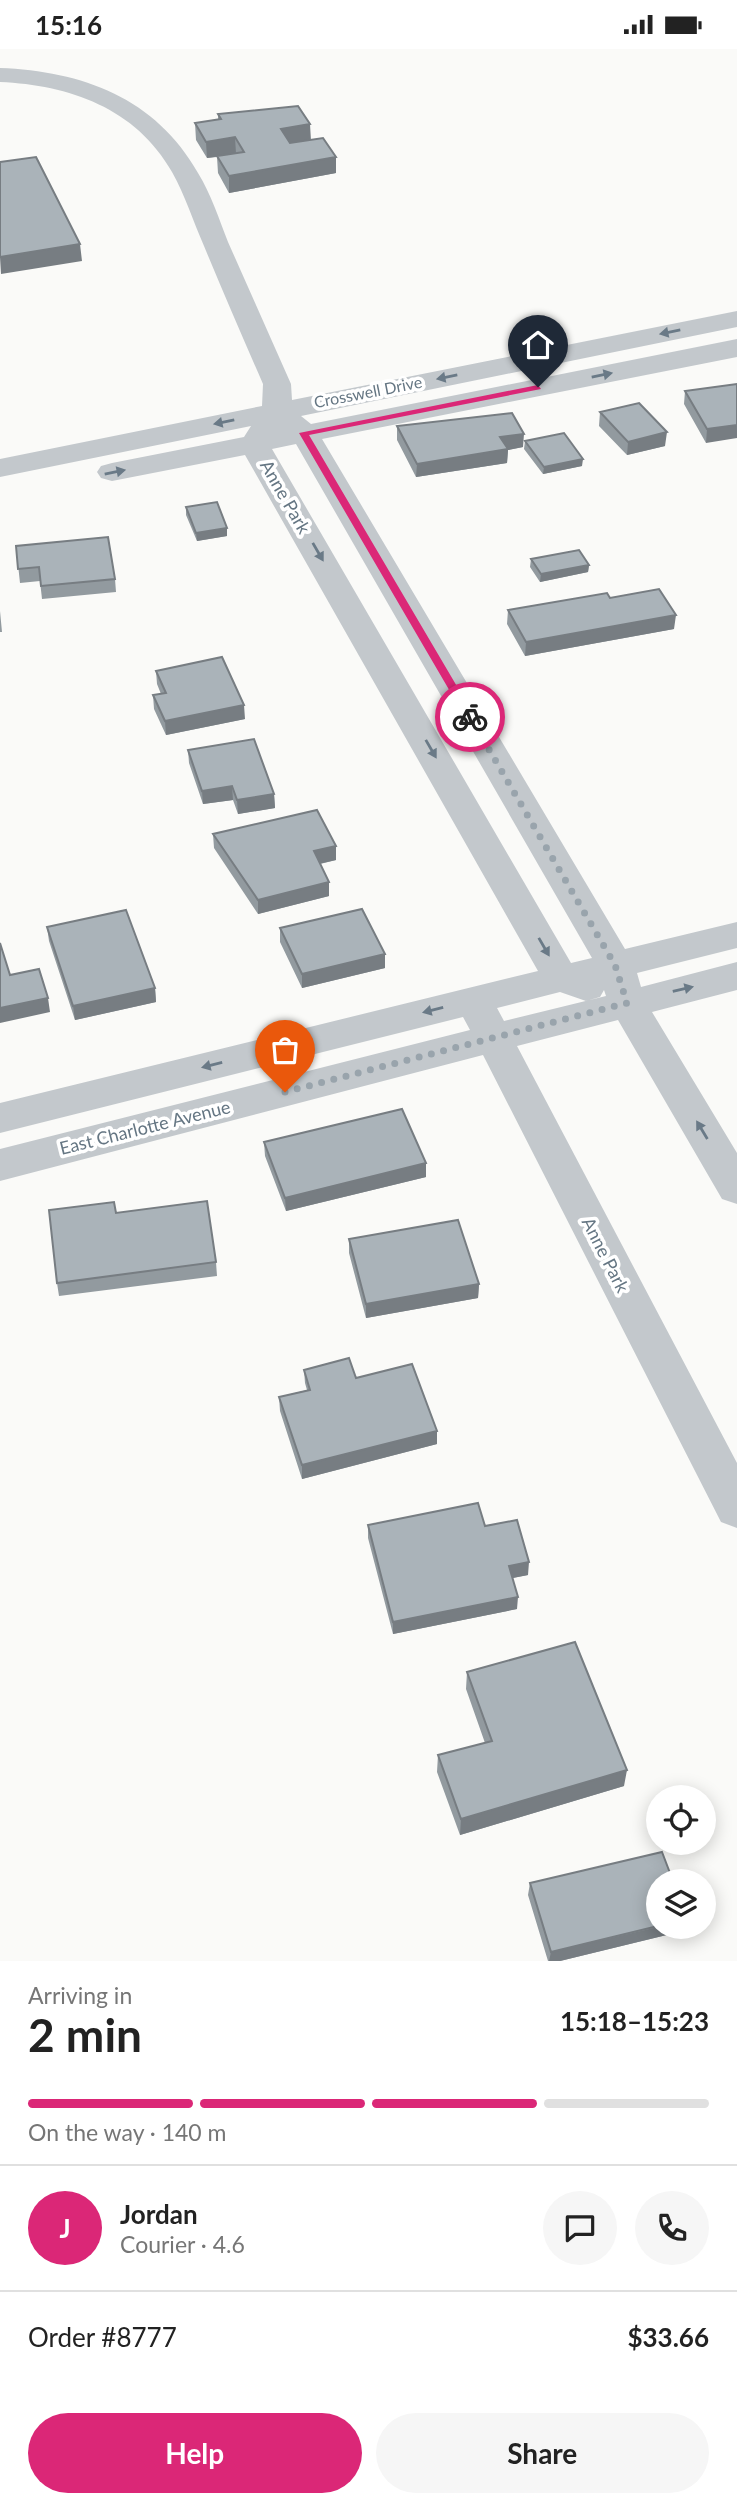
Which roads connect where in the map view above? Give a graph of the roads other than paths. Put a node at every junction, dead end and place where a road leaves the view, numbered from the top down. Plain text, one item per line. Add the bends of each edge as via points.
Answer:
1 (0, 75) edge
2 (737, 319) edge
3 (737, 348) edge
4 (277, 411) junction
5 (304, 433) junction
6 (254, 443) junction
7 (0, 474) edge
8 (737, 935) edge
9 (615, 965) junction
10 (737, 976) edge
11 (562, 979) junction
12 (475, 1000) junction
13 (627, 1003) junction
14 (493, 1039) junction
15 (0, 1118) edge
16 (0, 1165) edge
17 (737, 1188) edge
18 (737, 1509) edge

1 - 4 street via 52,78 91,89 156,132 184,170 277,384
2 -> 4 street, Crosswell Drive
5 -> 3 street, Crosswell Drive
4 - 5 street
4 - 6 street, Anne Park
4 -> 7 street, Crosswell Drive
5 - 6 street, Crosswell Drive
5 - 9 street
7 -> 6 street, Crosswell Drive
6 -> 11 street, Anne Park
8 - 9 street
9 - 11 street
9 - 13 street
13 -> 10 street, East Charlotte Avenue
11 - 12 street
11 - 13 street
12 - 14 street, Anne Park
12 -> 15 street
13 - 14 street, East Charlotte Avenue
17 -> 13 street
14 - 16 street, East Charlotte Avenue
14 - 18 street, Anne Park

